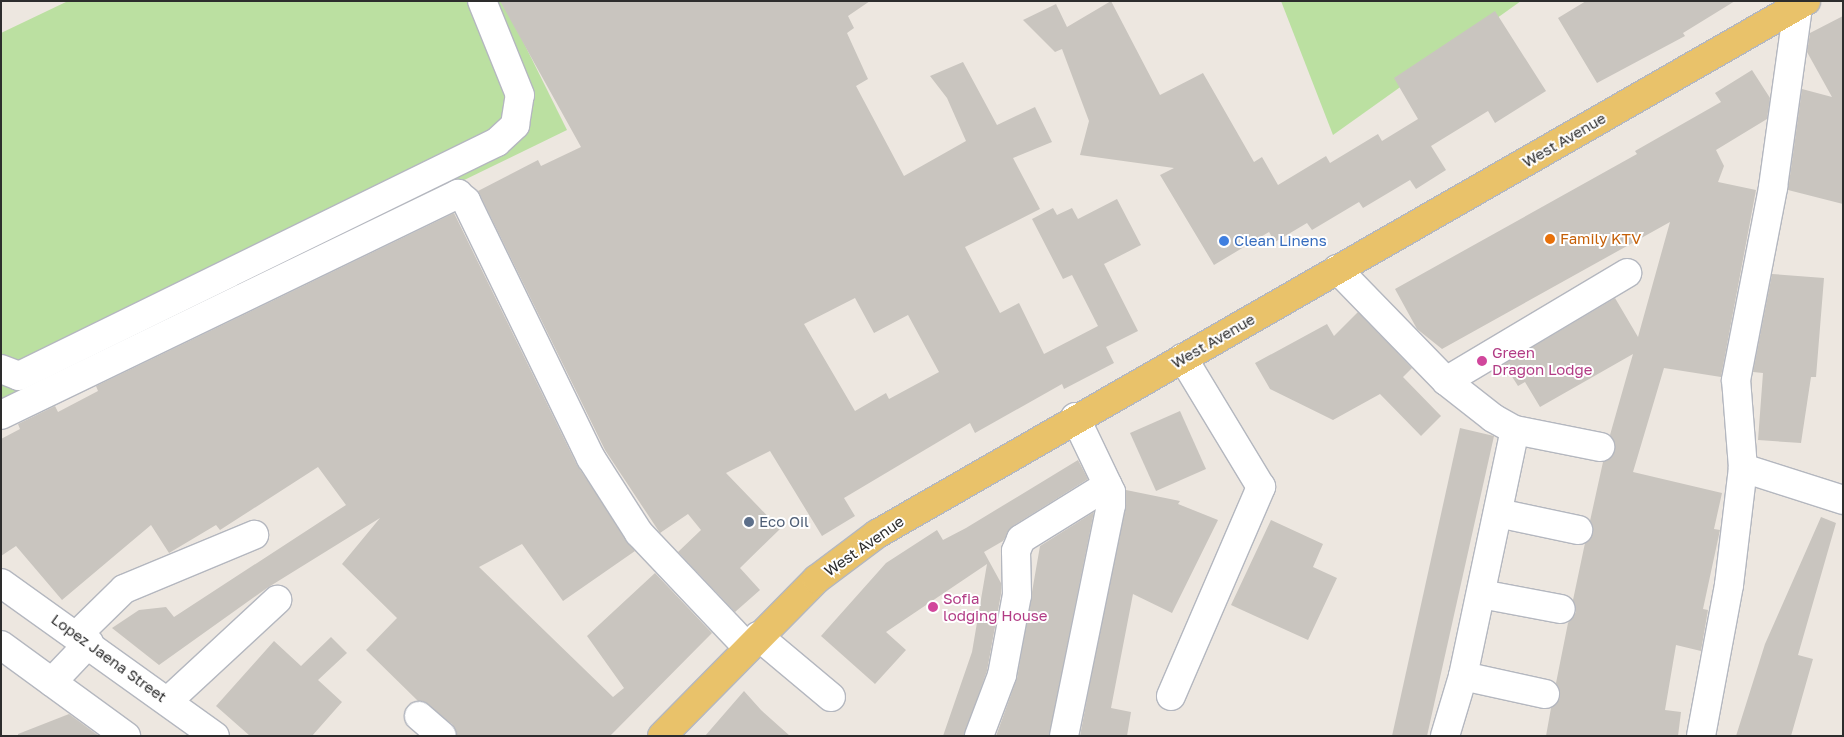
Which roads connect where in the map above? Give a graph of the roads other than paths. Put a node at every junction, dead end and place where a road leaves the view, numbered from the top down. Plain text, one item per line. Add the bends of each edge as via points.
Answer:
1 (482, 1) edge
2 (1802, 4) edge
3 (1338, 269) junction
4 (1627, 273) dead end
5 (1183, 358) junction
6 (1, 369) edge
7 (1446, 381) junction
8 (1, 415) edge
9 (1075, 417) junction
10 (1515, 430) junction
11 (1600, 447) dead end
12 (1743, 468) junction
13 (1108, 485) junction
14 (1843, 500) edge
15 (1498, 513) junction
16 (1578, 530) dead end
17 (254, 535) dead end
18 (1, 583) edge
19 (1481, 594) junction
20 (276, 600) dead end
21 (1561, 609) dead end
22 (84, 639) junction
23 (752, 641) junction
24 (1, 645) edge
25 (1463, 676) junction
26 (52, 682) junction
27 (1545, 694) dead end
28 (1171, 696) dead end
29 (831, 697) dead end
30 (168, 701) junction
31 (419, 716) dead end
32 (126, 736) edge
33 (215, 736) edge
34 (442, 736) edge
35 (662, 736) edge
36 (979, 736) edge
37 (1064, 736) edge
38 (1445, 736) edge
39 (1701, 736) edge

1 - 6 street via 520,95 514,124 497,142 19,376
2 - 3 main road, West Avenue
2 - 12 street via 1773,187 1736,380
3 - 5 main road, West Avenue
3 - 7 street
4 - 7 street
5 - 9 main road, West Avenue
5 - 28 street via 1261,486
7 - 10 street
8 - 23 street via 458,194 466,201 590,458 639,533
9 - 13 street
9 - 23 main road, West Avenue via 877,534 817,579
10 - 11 street
10 - 15 street
12 - 14 street
12 - 39 street via 1729,585
13 - 36 street via 1020,539 1016,551 1017,595 1002,675
13 - 37 street via 1111,505
15 - 16 street
15 - 19 street
17 - 22 street via 124,589
18 - 22 street, Lopez Jaena Street
19 - 21 street
19 - 25 street
20 - 30 street
22 - 26 street
22 - 30 street, Lopez Jaena Street
23 - 29 street
23 - 35 main road, West Avenue
24 - 26 street
25 - 27 street
25 - 38 street
26 - 32 street
30 - 33 street, Lopez Jaena Street
31 - 34 street

